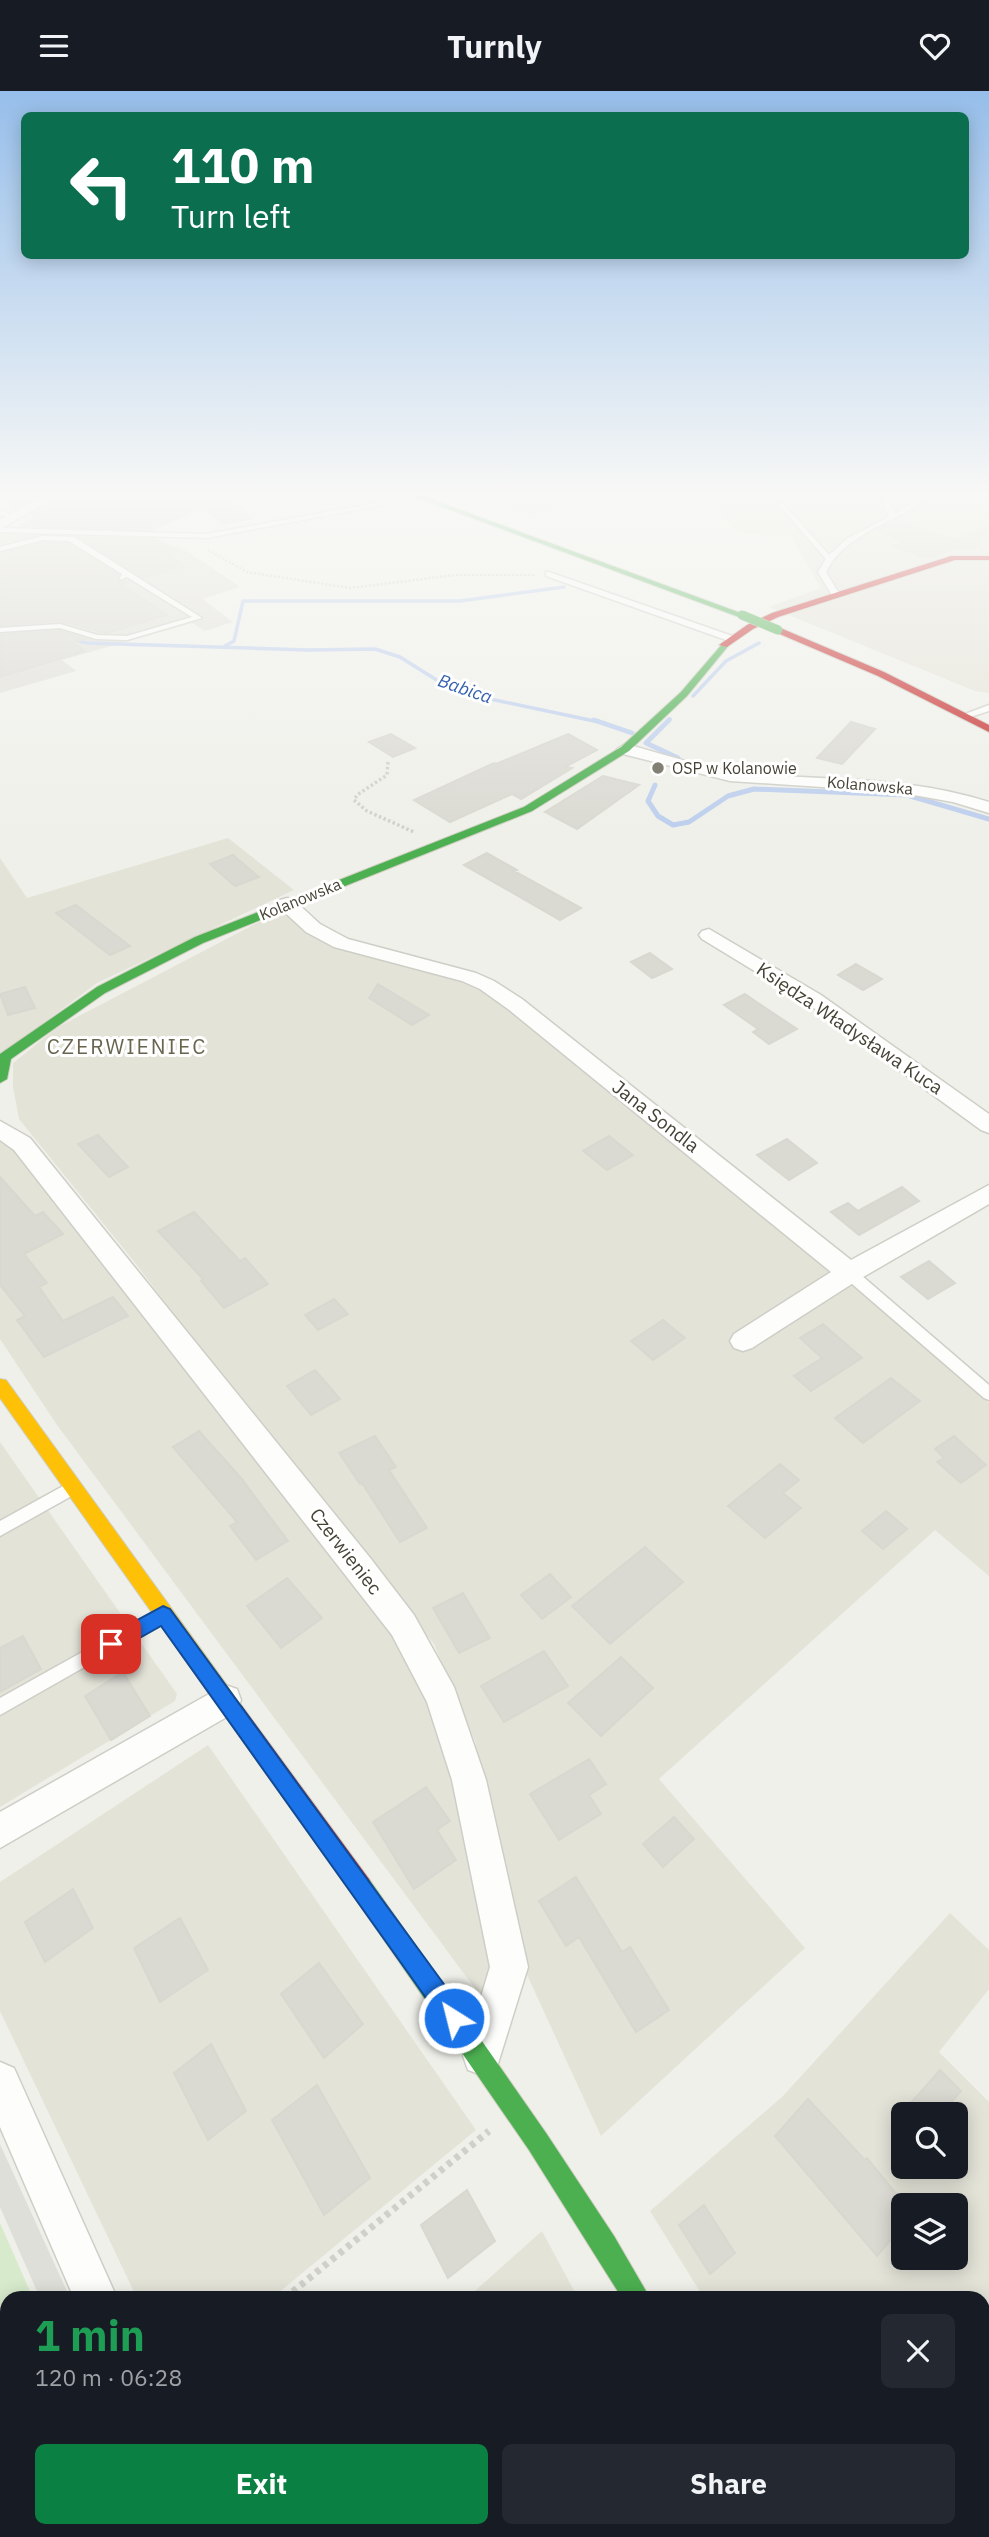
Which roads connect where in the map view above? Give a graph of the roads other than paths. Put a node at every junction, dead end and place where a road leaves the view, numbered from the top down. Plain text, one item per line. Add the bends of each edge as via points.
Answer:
1 (183, 609) edge
2 (647, 609) edge
3 (726, 609) edge
4 (793, 609) edge
5 (0, 629) edge
6 (732, 639) junction
7 (989, 708) edge
8 (964, 716) junction
9 (989, 729) edge
10 (625, 749) junction
11 (989, 808) edge
12 (287, 904) junction
13 (709, 935) dead end
14 (3, 1056) edge
15 (0, 1079) edge
16 (989, 1125) edge
17 (0, 1129) edge
18 (989, 1193) edge
19 (849, 1273) junction
20 (743, 1341) dead end
21 (0, 1386) edge
22 (989, 1394) edge
23 (73, 1488) junction
24 (0, 1529) edge
25 (163, 1615) junction
26 (225, 1700) junction
27 (0, 1707) edge
28 (0, 1831) edge
29 (482, 2056) junction
30 (0, 2083) edge
31 (93, 2291) edge
32 (634, 2291) edge

1 - 5 lane via 198,618 127,638 96,637 60,626
2 - 6 lane
3 - 8 main road, bridge via 881,674
4 - 6 main road, Kolanowska
6 - 10 main road, Kolanowska via 684,694
7 - 8 lane
8 - 9 main road
10 - 11 street, Kolanowska via 744,778 890,784
10 - 12 main road, Kolanowska via 528,809
12 - 14 main road, Kolanowska via 199,940 101,990
12 - 19 street, Jana Sondla via 313,928 341,943 469,977 515,1003
13 - 16 street, Księdza Władysława Kuca via 814,999
14 - 15 main road, Kolanowska
17 - 29 street, Czerwieniec via 22,1144 360,1568 403,1625 442,1698 469,1780 509,1967
18 - 19 street
19 - 20 street
19 - 22 lane, Jana Sondla
21 - 23 main road
23 - 24 lane
23 - 25 main road
25 - 26 main road
25 - 27 lane
26 - 28 street
26 - 29 main road
29 - 32 main road
30 - 31 street

